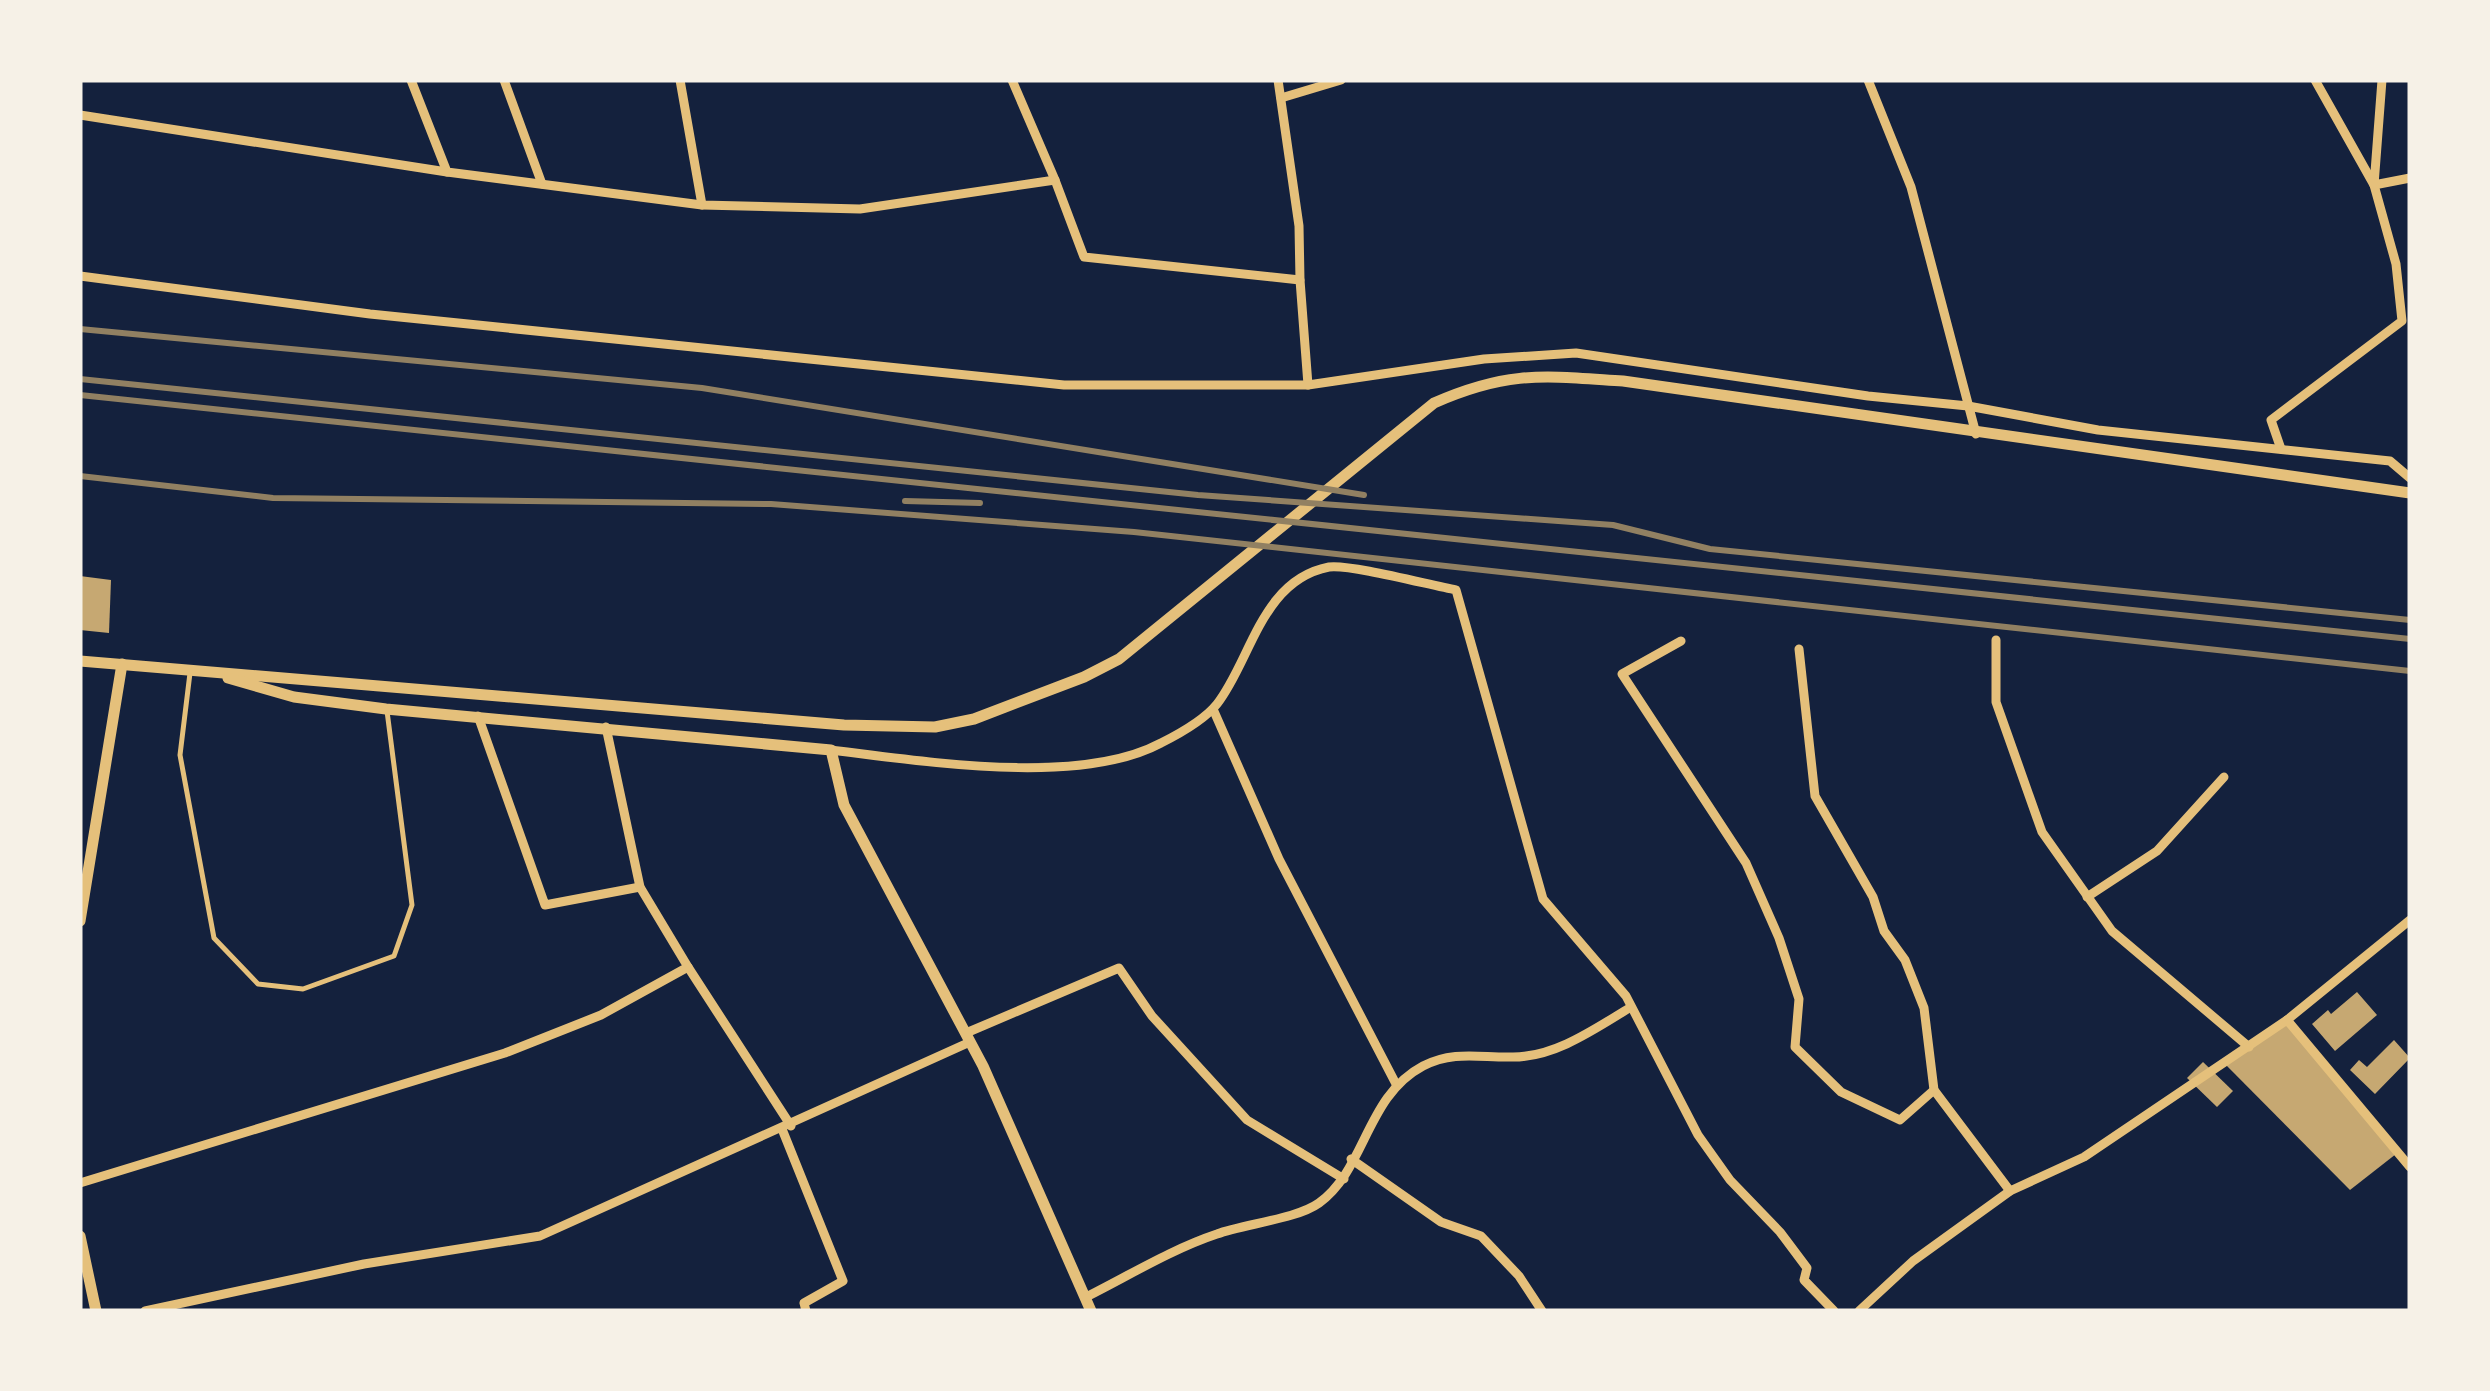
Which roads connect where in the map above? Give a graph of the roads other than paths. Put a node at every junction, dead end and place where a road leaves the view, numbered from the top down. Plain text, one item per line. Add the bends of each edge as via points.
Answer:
1 (411, 80) edge
2 (504, 80) edge
3 (680, 80) edge
4 (1012, 80) edge
5 (1278, 80) edge
6 (1341, 80) edge
7 (1868, 80) edge
8 (2314, 80) edge
9 (2382, 80) edge
10 (1281, 98) junction
11 (80, 115) edge
12 (447, 172) junction
13 (2410, 178) edge
14 (1055, 180) junction
15 (542, 184) junction
16 (2374, 186) junction
17 (702, 206) junction
18 (80, 276) edge
19 (1300, 280) junction
20 (1308, 385) junction
21 (1968, 406) junction
22 (1976, 434) junction
23 (2281, 449) junction
24 (2410, 478) edge
25 (2410, 493) edge
26 (1996, 640) dead end
27 (1681, 641) dead end
28 (1799, 649) dead end
29 (80, 661) edge
30 (122, 664) junction
31 (190, 670) junction
32 (210, 672) junction
33 (386, 708) junction
34 (1213, 709) junction
35 (478, 716) junction
36 (606, 727) junction
37 (831, 750) junction
38 (2224, 777) dead end
39 (640, 887) junction
40 (2088, 896) junction
41 (2410, 920) edge
42 (80, 921) edge
43 (688, 967) junction
44 (1632, 1007) junction
45 (2287, 1020) junction
46 (968, 1038) junction
47 (2249, 1047) junction
48 (1396, 1084) junction
49 (1934, 1090) junction
50 (786, 1128) junction
51 (1351, 1158) junction
52 (2410, 1168) edge
53 (1344, 1178) junction
54 (80, 1183) edge
55 (2010, 1191) junction
56 (80, 1236) edge
57 (1086, 1297) junction
58 (96, 1311) edge
59 (145, 1311) edge
60 (806, 1311) edge
61 (1090, 1311) edge
62 (1542, 1311) edge
63 (1834, 1311) edge
64 (1859, 1311) edge

1 - 12 street
2 - 15 street
3 - 17 street
4 - 14 street
5 - 10 street
6 - 10 street
7 - 21 street via 1911,187
8 - 16 street
9 - 16 street
10 - 19 street
11 - 12 street
12 - 15 street
13 - 16 street
14 - 17 street via 860,209
14 - 19 street via 1084,256
15 - 17 street
16 - 23 street via 2396,264 2402,321 2271,420
18 - 20 street via 370,314 1064,385
19 - 20 street
20 - 21 street via 1576,353
21 - 22 street
21 - 23 street via 2098,430
22 - 25 street
22 - 32 street via 1623,381 1534,376 1482,382 1434,404 1120,658 1021,703 935,728
23 - 24 street via 2390,461
26 - 40 street via 1996,702 2042,832
27 - 49 street via 1622,674 1746,863 1799,999 1795,1047 1841,1092 1900,1120
28 - 49 street via 1814,796 1905,960 1924,1008
29 - 30 street
30 - 31 street
30 - 42 street
31 - 32 street
31 - 33 lane via 180,755 214,938 258,984 303,989 394,956 412,905
32 - 33 street via 294,697
33 - 35 street
34 - 37 street via 1160,743 1111,763 913,760
34 - 44 street via 1266,610 1303,579 1330,567 1456,590 1542,899
34 - 48 street via 1280,859
35 - 36 street
35 - 39 street via 545,905
36 - 37 street
36 - 39 street
37 - 46 street via 844,805
38 - 40 street via 2157,851
39 - 43 street
40 - 47 street via 2112,931
41 - 45 street
43 - 50 street
43 - 54 street via 601,1015 505,1053
44 - 48 street via 1539,1054 1469,1052 1426,1064
44 - 63 street via 1698,1135 1780,1232 1807,1268 1804,1280
45 - 47 street
45 - 52 street
46 - 50 street
46 - 53 street via 1118,968 1152,1016 1247,1120
46 - 57 street
47 - 55 street via 2084,1157
48 - 51 street
49 - 55 street
50 - 59 street via 540,1236 364,1264
50 - 60 street via 843,1281 804,1303
51 - 53 street
51 - 62 street via 1441,1222 1481,1236
53 - 57 street via 1317,1205 1214,1235
55 - 64 street via 1913,1261
56 - 58 street
57 - 61 street

